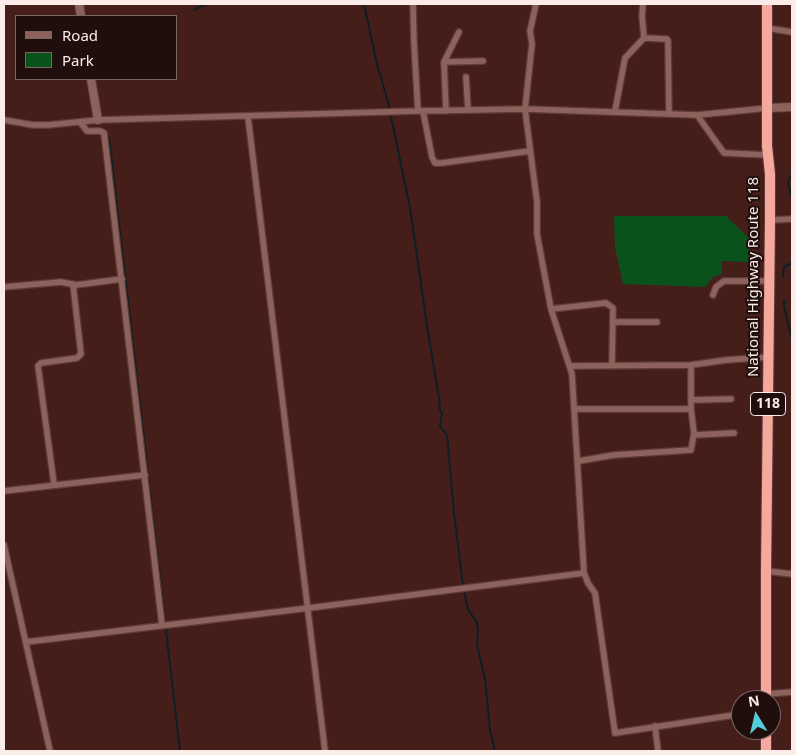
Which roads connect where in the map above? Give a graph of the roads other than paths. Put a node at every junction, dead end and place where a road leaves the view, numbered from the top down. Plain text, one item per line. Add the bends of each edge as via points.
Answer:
1 (413, 4) edge
2 (536, 4) edge
3 (642, 4) edge
4 (767, 4) edge
5 (767, 28) junction
6 (459, 32) dead end
7 (792, 32) edge
8 (644, 38) junction
9 (483, 61) dead end
10 (444, 62) junction
11 (466, 77) dead end
12 (91, 80) edge
13 (792, 107) edge
14 (768, 108) junction
15 (526, 109) junction
16 (468, 110) junction
17 (421, 111) junction
18 (446, 111) junction
19 (615, 111) junction
20 (669, 114) junction
21 (697, 115) junction
22 (248, 117) junction
23 (4, 120) edge
24 (98, 120) junction
25 (80, 122) junction
26 (530, 151) junction
27 (768, 155) junction
28 (770, 220) junction
29 (792, 220) edge
30 (122, 279) junction
31 (769, 281) junction
32 (73, 284) junction
33 (4, 287) edge
34 (713, 295) dead end
35 (551, 308) junction
36 (613, 322) junction
37 (657, 322) dead end
38 (769, 357) junction
39 (691, 365) junction
40 (571, 366) junction
41 (612, 366) junction
42 (691, 400) junction
43 (731, 400) dead end
44 (576, 409) junction
45 (691, 409) junction
46 (734, 433) dead end
47 (694, 435) junction
48 (579, 461) junction
49 (145, 475) junction
50 (54, 484) junction
51 (4, 491) edge
52 (4, 545) edge
53 (766, 571) junction
54 (584, 572) junction
55 (792, 574) edge
56 (309, 608) junction
57 (162, 624) junction
58 (26, 642) junction
59 (766, 690) edge
60 (731, 715) edge
61 (654, 726) junction
62 (50, 751) edge
63 (325, 751) edge
64 (658, 751) edge

1 - 17 street
2 - 15 street via 530,31 532,44
3 - 8 street
4 - 5 highway, National Highway Route 118 / 118
5 - 7 street
5 - 14 highway, National Highway Route 118 / 118
6 - 10 street
8 - 19 street via 625,58
8 - 20 street via 668,41
9 - 10 street
10 - 18 street
11 - 16 street
12 - 24 street
13 - 14 street
14 - 21 street
14 - 27 highway, National Highway Route 118 / 118
15 - 16 street
15 - 19 street
15 - 26 street
16 - 18 street
17 - 18 street
17 - 22 street
17 - 26 street via 435,162
19 - 20 street
20 - 21 street
21 - 27 street via 724,154
22 - 24 street
22 - 56 street
23 - 25 street via 33,125
24 - 25 street
25 - 30 street via 87,131 104,133
26 - 35 street via 539,248
27 - 28 highway, National Highway Route 118 / 118
28 - 29 street
28 - 31 highway, National Highway Route 118 / 118
30 - 32 street
30 - 49 street
31 - 34 street via 724,280
31 - 38 highway, National Highway Route 118 / 118
32 - 33 street via 61,282
32 - 50 street via 81,354 77,358 41,363 38,369
35 - 36 street via 606,303 613,308
35 - 40 street
36 - 37 street
36 - 41 street
38 - 39 street
38 - 53 highway, National Highway Route 118 / 118
39 - 41 street
39 - 42 street
40 - 41 street
40 - 44 street
42 - 43 street
42 - 45 street
44 - 45 street
44 - 48 street
45 - 47 street
46 - 47 street
47 - 48 street via 692,450 614,455
48 - 54 street
49 - 50 street
49 - 57 street
50 - 51 street
52 - 58 street
53 - 55 street
53 - 59 highway, National Highway Route 118 / 118
54 - 56 street
54 - 61 street via 595,593 615,733
56 - 57 street
56 - 63 street
57 - 58 street
58 - 62 street
60 - 61 street
61 - 64 street

